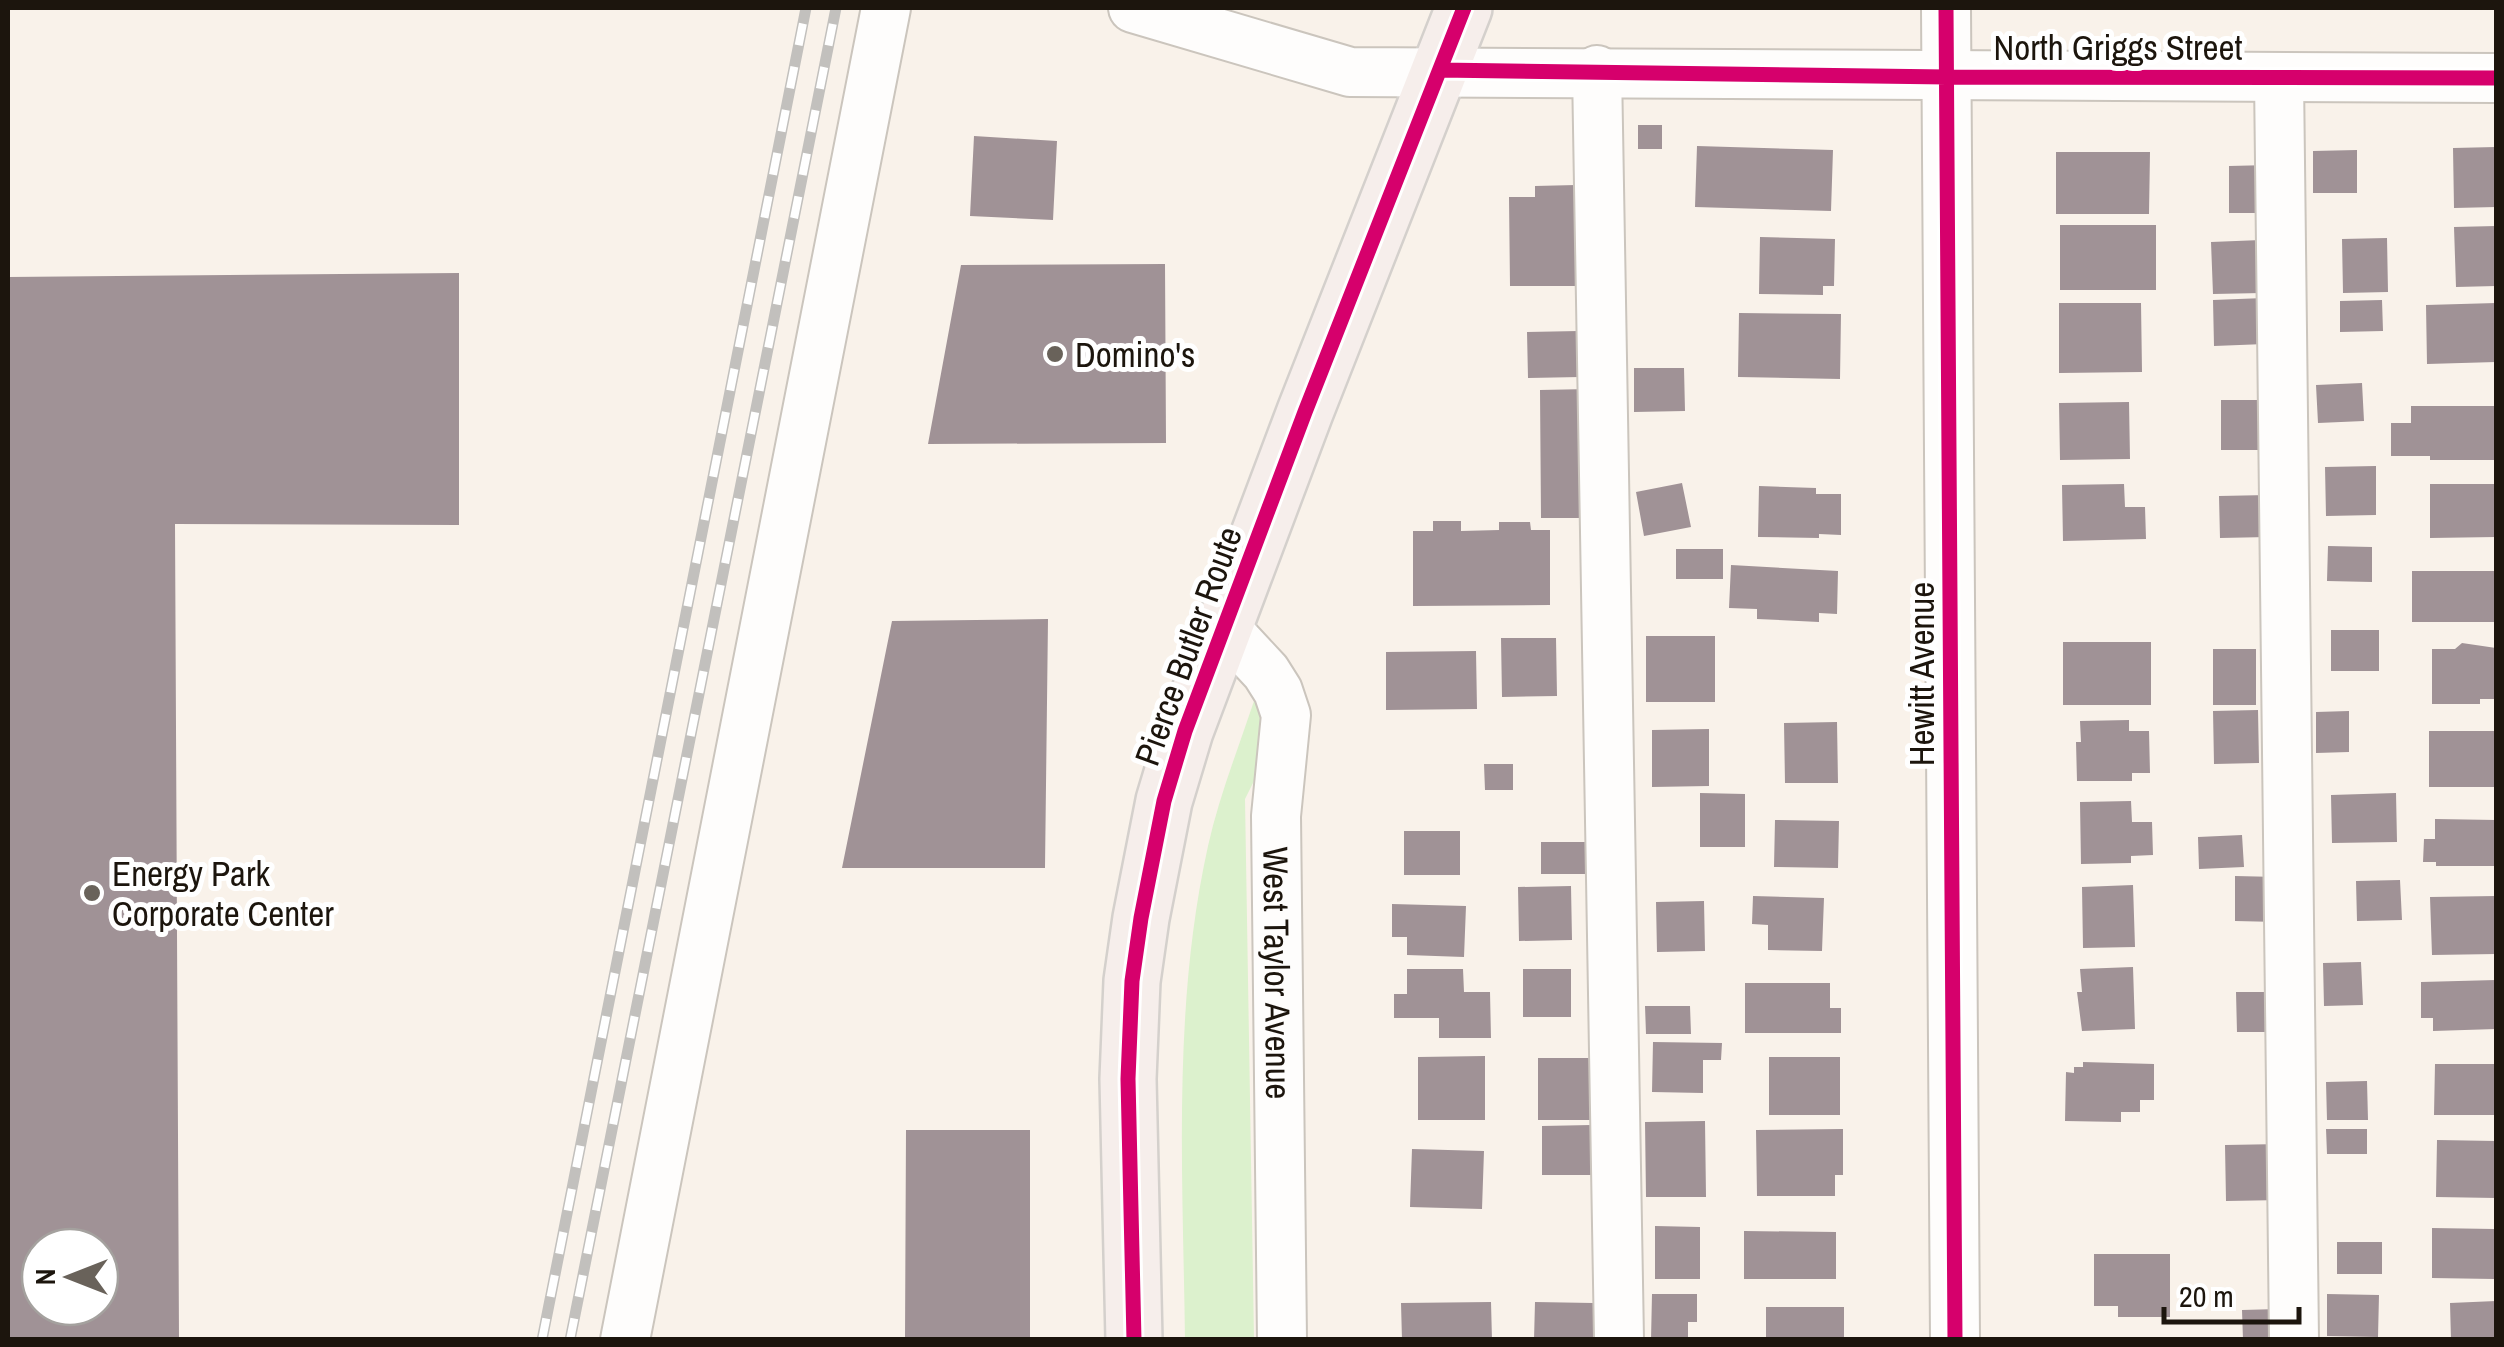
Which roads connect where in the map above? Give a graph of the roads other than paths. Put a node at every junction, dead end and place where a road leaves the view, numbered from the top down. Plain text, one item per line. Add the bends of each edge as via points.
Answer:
1 (886, 8) edge
2 (1133, 8) edge
3 (1464, 8) edge
4 (1946, 8) edge
5 (1440, 70) junction
6 (1597, 70) junction
7 (1947, 77) junction
8 (2279, 78) junction
9 (2496, 78) edge
10 (1226, 628) junction
11 (626, 1340) edge
12 (1134, 1340) edge
13 (1282, 1340) edge
14 (1619, 1340) edge
15 (1955, 1340) edge
16 (2294, 1340) edge

1 - 11 street
2 - 5 street, North Griggs Street via 1350,72
3 - 5 main road, Pierce Butler Route
4 - 7 street, Hewitt Avenue
5 - 6 street, North Griggs Street
5 - 10 main road, Pierce Butler Route
6 - 7 street, North Griggs Street
6 - 14 street
7 - 8 street, North Griggs Street
7 - 15 street, Hewitt Avenue
8 - 9 street, North Griggs Street
8 - 16 street
10 - 12 main road, Pierce Butler Route via 1164,802 1134,966 1128,1079
10 - 13 street, West Taylor Avenue via 1278,691 1286,715 1276,816

